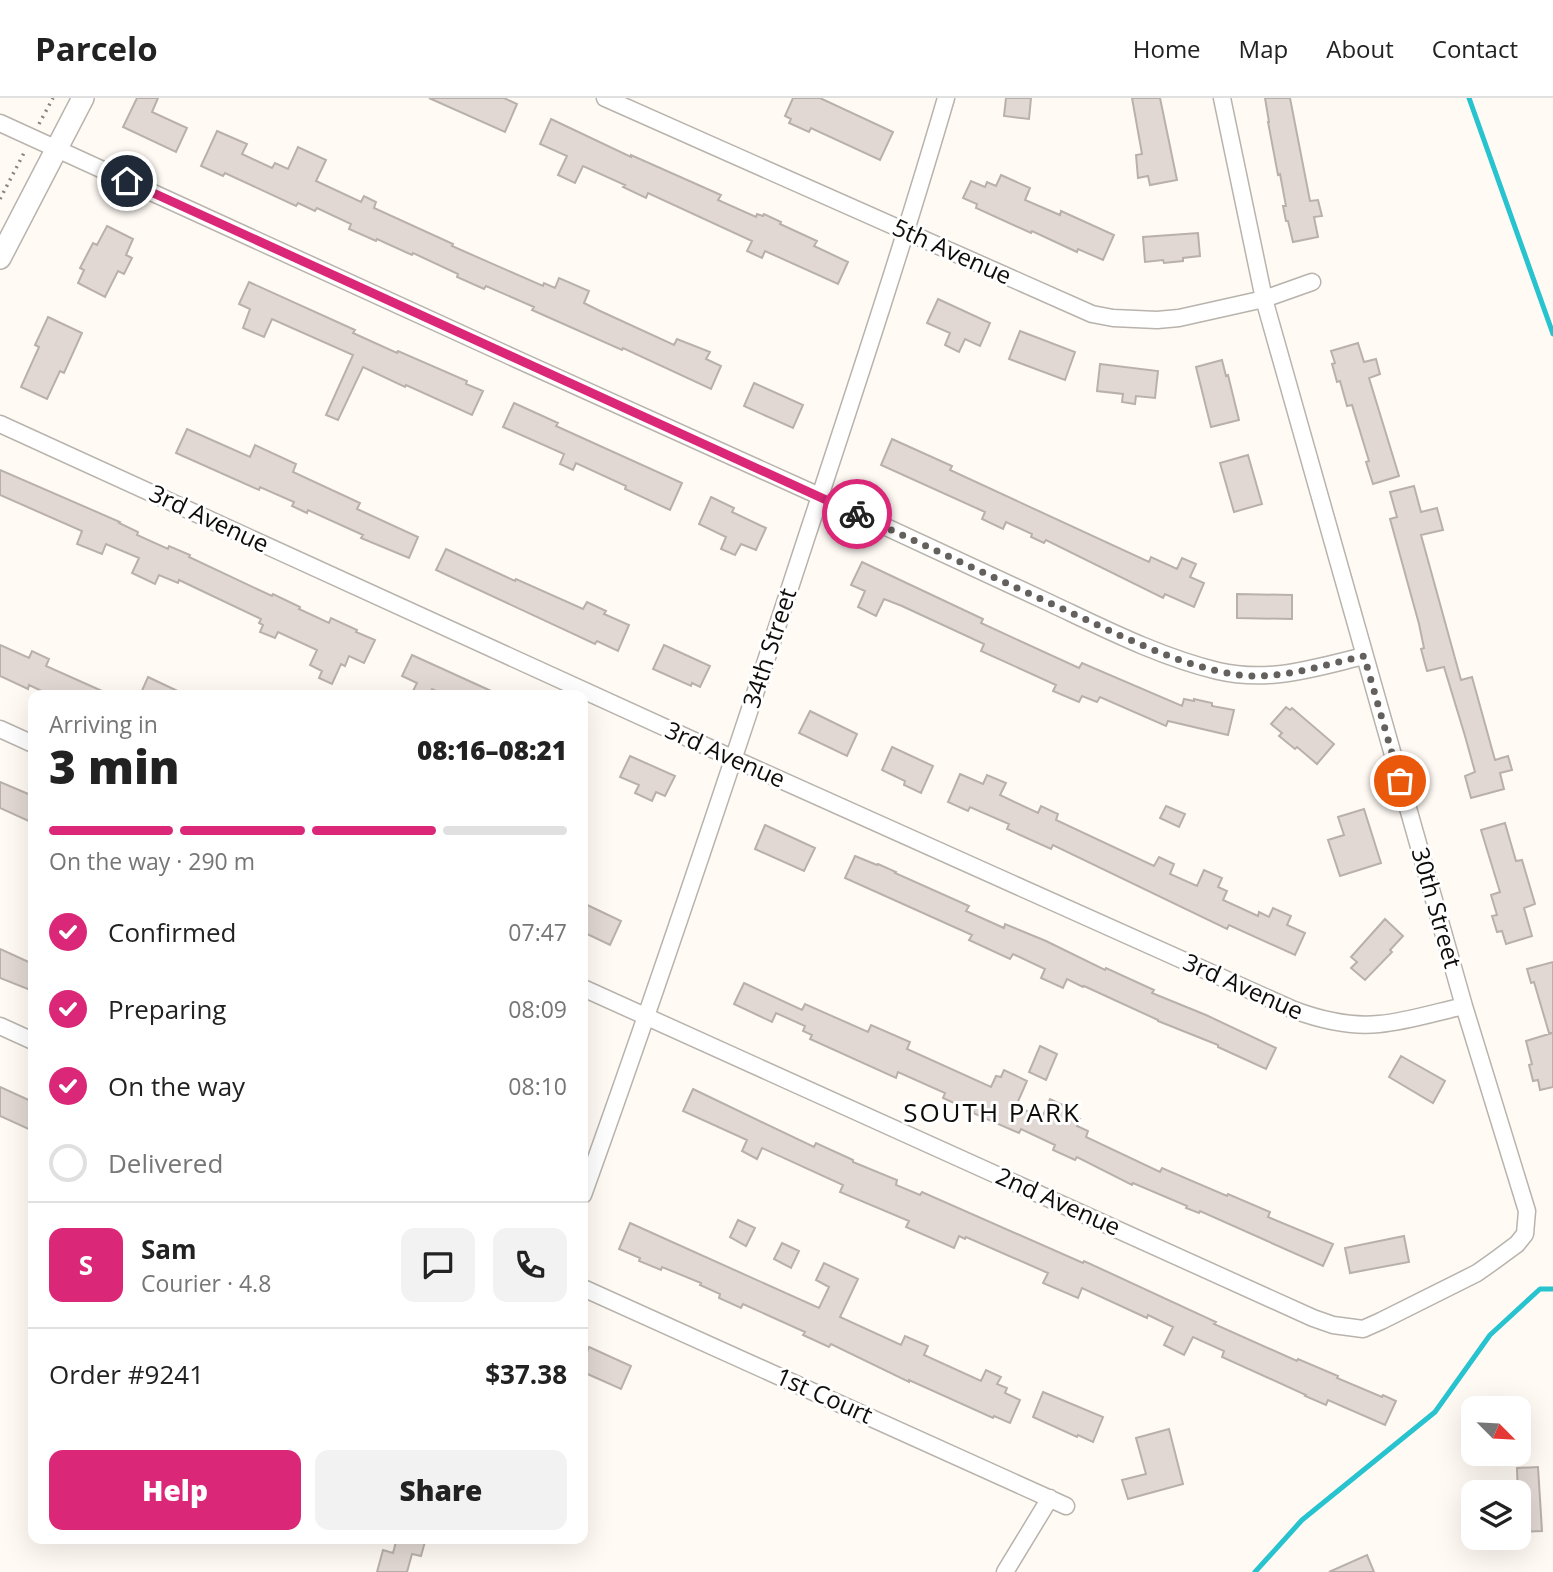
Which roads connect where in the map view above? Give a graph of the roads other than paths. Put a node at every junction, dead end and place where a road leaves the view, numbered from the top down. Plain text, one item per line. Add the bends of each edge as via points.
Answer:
1 (83, 98) edge
2 (605, 98) edge
3 (946, 98) edge
4 (1222, 98) edge
5 (0, 123) edge
6 (56, 149) junction
7 (906, 232) junction
8 (0, 258) edge
9 (1312, 282) dead end
10 (1264, 299) junction
11 (0, 424) edge
12 (820, 497) junction
13 (1364, 656) junction
14 (583, 690) edge
15 (588, 692) edge
16 (0, 729) edge
17 (28, 742) edge
18 (734, 759) junction
19 (588, 990) edge
20 (1464, 1006) junction
21 (647, 1017) junction
22 (0, 1026) edge
23 (28, 1039) edge
24 (588, 1181) edge
25 (1525, 1234) joint
26 (588, 1290) edge
27 (1050, 1498) junction
28 (1066, 1506) dead end
29 (1004, 1572) edge

1 - 6 street
2 - 7 street, 5th Avenue
3 - 7 street, 34th Street
4 - 10 street, 30th Street
5 - 6 street
6 - 8 street
6 - 12 street
7 - 10 street, 5th Avenue via 1092,314 1113,318 1179,318
7 - 12 street, 34th Street
9 - 10 street, 5th Avenue
10 - 13 street, 30th Street
11 - 14 street, 3rd Avenue
12 - 13 street via 1114,633 1217,671 1284,675
12 - 18 street, 34th Street
13 - 20 street, 30th Street
15 - 18 street, 3rd Avenue
16 - 17 street
18 - 20 street, 3rd Avenue via 1314,1018 1380,1024
18 - 21 street, 34th Street
19 - 21 street, 2nd Avenue
20 - 25 street, 30th Street via 1527,1211
21 - 24 street, 34th Street
21 - 25 street, 2nd Avenue via 1334,1325 1363,1329 1381,1321 1477,1273
22 - 23 street
26 - 27 street, 1st Court
27 - 28 street, 1st Court
27 - 29 street

